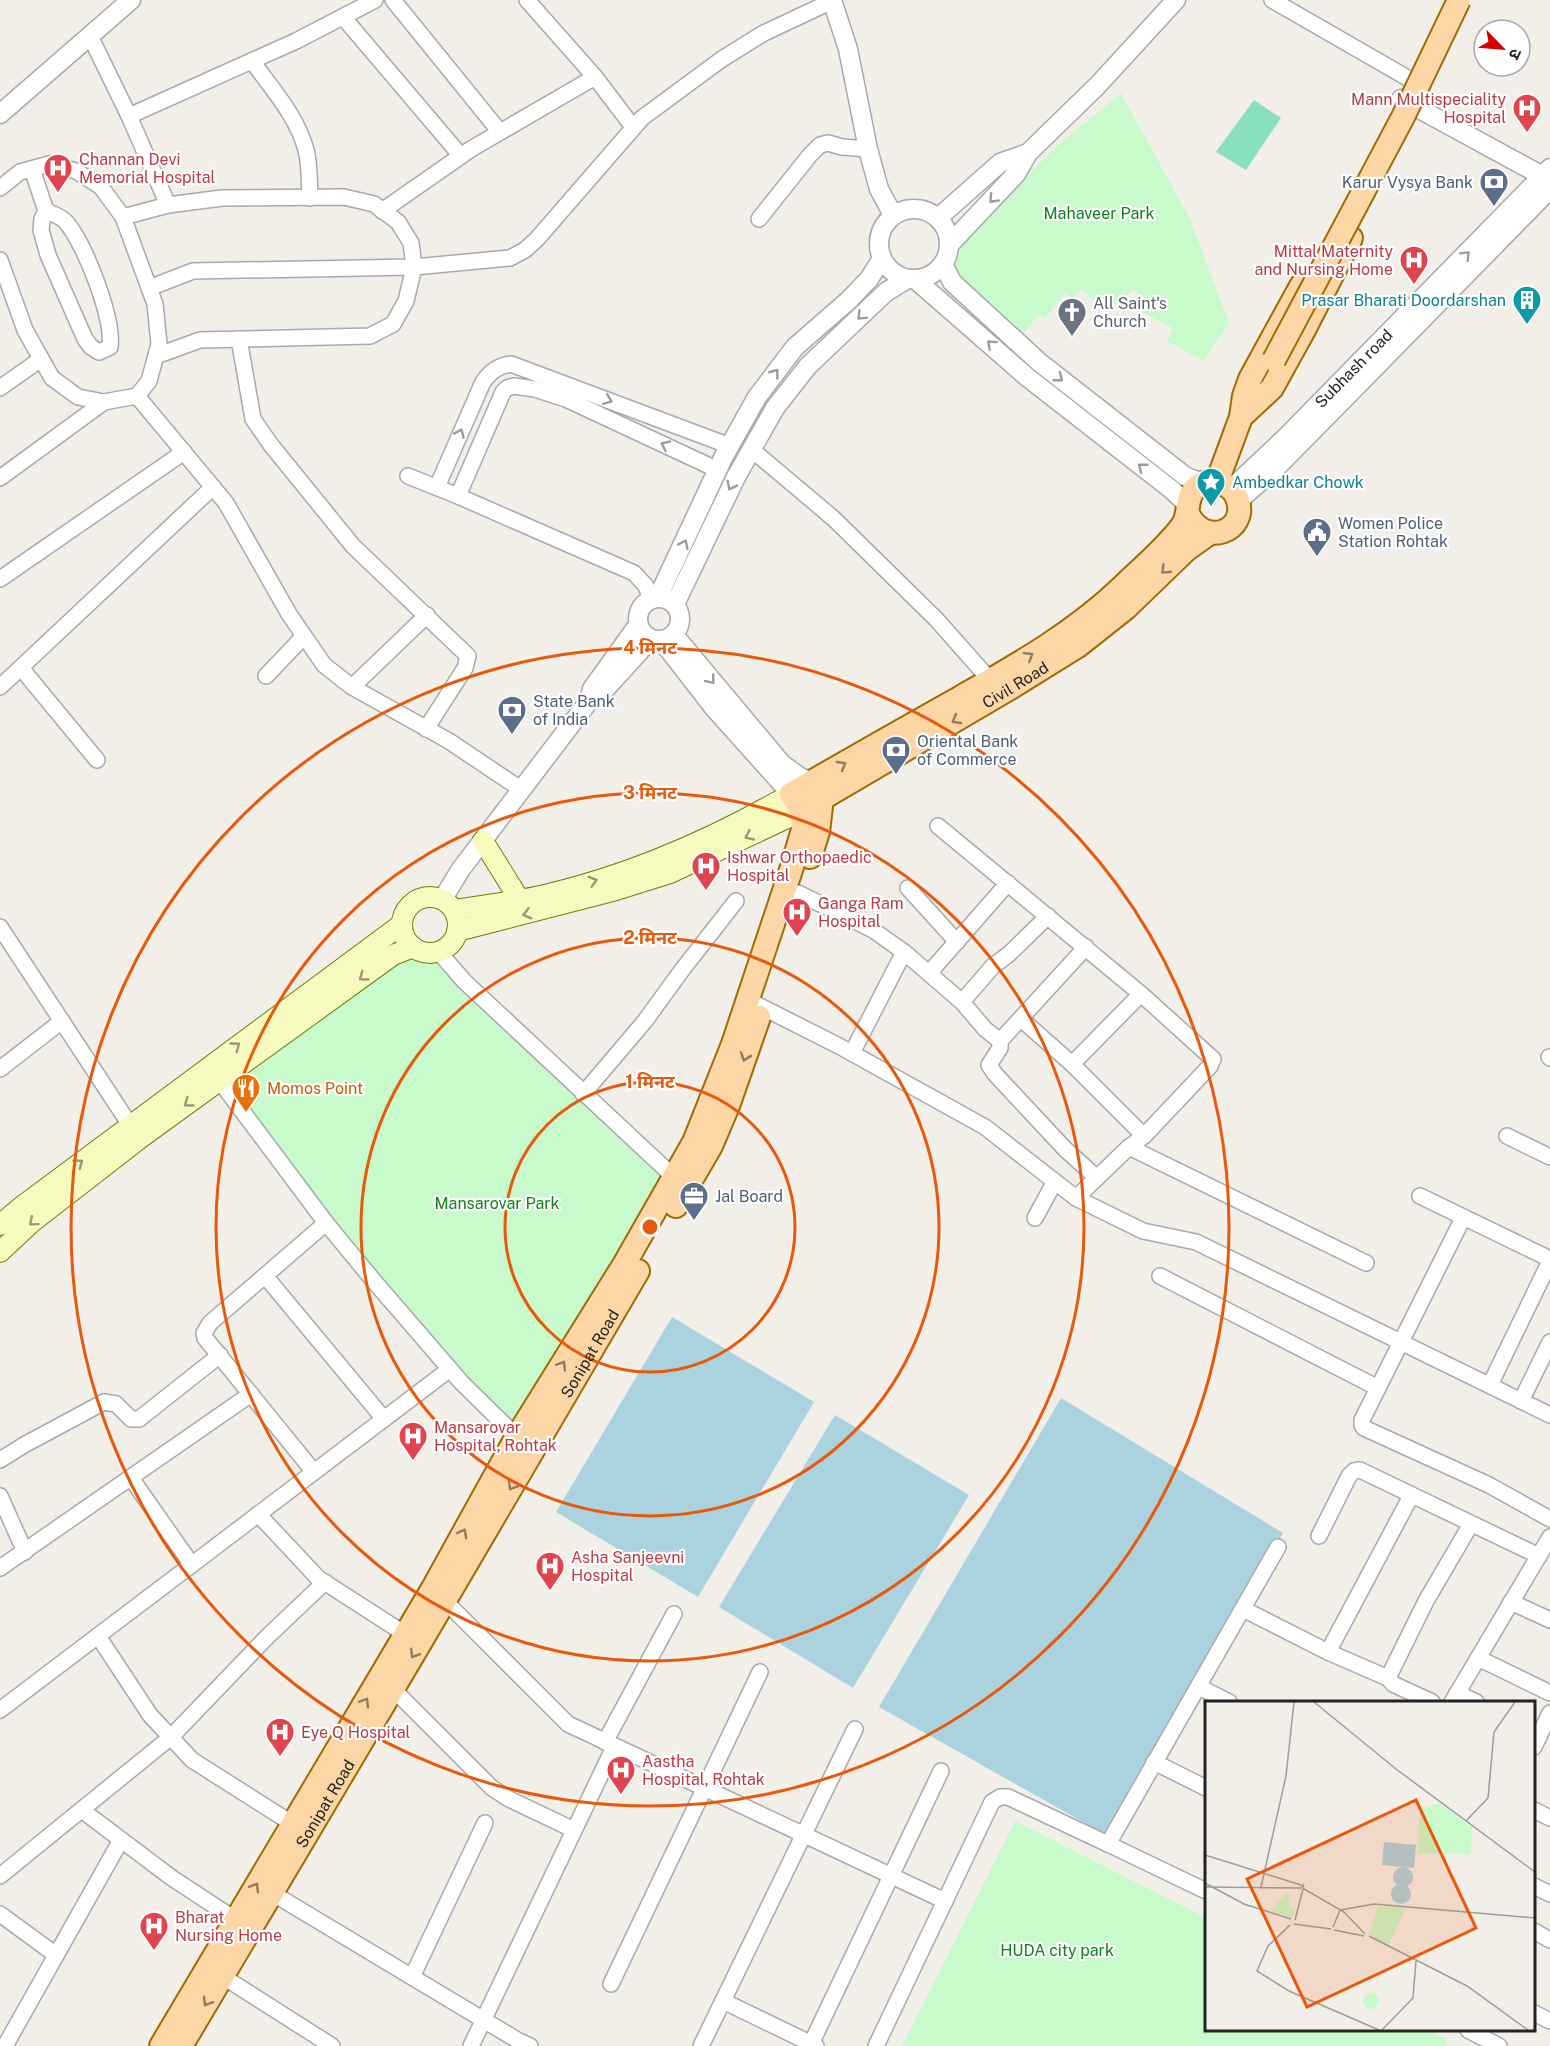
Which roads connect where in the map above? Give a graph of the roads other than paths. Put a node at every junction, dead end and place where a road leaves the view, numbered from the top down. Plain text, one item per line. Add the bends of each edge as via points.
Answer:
1 (131, 0) edge
2 (375, 0) edge
3 (393, 0) edge
4 (527, 0) edge
5 (1176, 0) edge
6 (1272, 0) edge
7 (1449, 0) edge
8 (1459, 0) edge
9 (1466, 0) edge
10 (832, 1) edge
11 (343, 17) junction
12 (90, 36) junction
13 (252, 61) junction
14 (595, 77) junction
15 (1410, 95) junction
16 (2, 109) edge
17 (129, 116) junction
18 (633, 127) junction
19 (500, 132) junction
20 (868, 149) junction
21 (1028, 153) junction
22 (461, 156) junction
23 (32, 169) junction
24 (1548, 178) edge
25 (0, 188) edge
26 (310, 198) junction
27 (168, 205) junction
28 (46, 211) junction
29 (382, 211) junction
30 (892, 215) junction
31 (123, 217) junction
32 (938, 218) junction
33 (759, 219) dead end
34 (950, 245) junction
35 (0, 260) edge
36 (881, 260) junction
37 (943, 264) junction
38 (414, 267) junction
39 (911, 280) junction
40 (149, 288) junction
41 (6, 296) edge
42 (239, 339) junction
43 (156, 356) junction
44 (41, 359) junction
45 (0, 388) edge
46 (137, 396) junction
47 (104, 402) junction
48 (1241, 417) junction
49 (730, 446) junction
50 (752, 449) junction
51 (184, 452) junction
52 (718, 470) junction
53 (408, 476) dead end
54 (0, 478) edge
55 (213, 487) junction
56 (437, 487) junction
57 (1223, 488) junction
58 (458, 496) junction
59 (1188, 509) junction
60 (1210, 533) junction
61 (0, 579) edge
62 (661, 600) junction
63 (426, 615) junction
64 (638, 625) junction
65 (304, 636) junction
66 (662, 638) junction
67 (21, 668) junction
68 (266, 676) dead end
69 (990, 680) junction
70 (0, 687) edge
71 (352, 687) junction
72 (590, 701) junction
73 (426, 729) junction
74 (97, 760) dead end
75 (522, 790) junction
76 (817, 790) junction
77 (797, 802) junction
78 (938, 826) dead end
79 (483, 841) junction
80 (1008, 883) junction
81 (908, 888) dead end
82 (798, 893) junction
83 (519, 899) junction
84 (736, 901) dead end
85 (448, 905) junction
86 (1048, 916) junction
87 (402, 924) junction
88 (0, 927) edge
89 (457, 931) junction
90 (957, 942) junction
91 (413, 947) junction
92 (1086, 947) junction
93 (438, 951) junction
94 (904, 952) junction
95 (930, 972) junction
96 (1141, 994) junction
97 (962, 1002) junction
98 (755, 1004) junction
99 (1021, 1019) junction
100 (62, 1021) junction
101 (1000, 1041) junction
102 (852, 1053) junction
103 (1072, 1064) junction
104 (0, 1068) edge
105 (219, 1080) junction
106 (583, 1094) junction
107 (130, 1125) junction
108 (1144, 1136) junction
109 (1507, 1136) dead end
110 (1129, 1147) junction
111 (1550, 1157) edge
112 (675, 1178) junction
113 (1097, 1178) junction
114 (1054, 1183) junction
115 (1420, 1197) dead end
116 (1076, 1198) junction
117 (1035, 1218) dead end
118 (1463, 1218) junction
119 (326, 1223) junction
120 (0, 1225) edge
121 (0, 1252) edge
122 (1550, 1260) edge
123 (1366, 1263) dead end
124 (632, 1266) junction
125 (1160, 1276) dead end
126 (266, 1277) junction
127 (1550, 1342) edge
128 (1402, 1343) junction
129 (220, 1355) junction
130 (450, 1369) junction
131 (1490, 1385) junction
132 (1378, 1388) junction
133 (251, 1394) junction
134 (1521, 1401) junction
135 (1550, 1415) edge
136 (384, 1419) junction
137 (524, 1445) junction
138 (0, 1460) edge
139 (314, 1472) junction
140 (131, 1478) junction
141 (0, 1496) edge
142 (1411, 1496) junction
143 (258, 1514) junction
144 (1550, 1519) edge
145 (1471, 1524) junction
146 (1319, 1536) dead end
147 (1550, 1537) edge
148 (1278, 1547) dead end
149 (25, 1552) junction
150 (1539, 1556) junction
151 (192, 1565) junction
152 (0, 1568) edge
153 (325, 1582) junction
154 (445, 1600) junction
155 (1511, 1602) junction
156 (1243, 1609) junction
157 (674, 1614) dead end
158 (1550, 1620) edge
159 (405, 1634) junction
160 (98, 1636) junction
161 (1328, 1652) junction
162 (1478, 1658) junction
163 (760, 1672) dead end
164 (1388, 1678) junction
165 (1199, 1687) junction
166 (393, 1689) junction
167 (1550, 1693) edge
168 (1454, 1698) edge
169 (1227, 1701) edge
170 (1430, 1701) edge
171 (1470, 1701) edge
172 (0, 1710) edge
173 (1550, 1713) edge
174 (855, 1729) dead end
175 (171, 1737) junction
176 (1539, 1737) edge
177 (610, 1744) junction
178 (1154, 1762) junction
179 (942, 1771) dead end
180 (1205, 1788) edge
181 (704, 1789) junction
182 (83, 1811) junction
183 (1535, 1811) edge
184 (1550, 1818) edge
185 (485, 1823) dead end
186 (293, 1824) junction
187 (574, 1830) junction
188 (803, 1835) junction
189 (121, 1840) junction
190 (1108, 1844) junction
191 (0, 1876) edge
192 (891, 1876) junction
193 (1535, 1887) edge
194 (1205, 1891) edge
195 (272, 1893) junction
196 (1550, 1894) edge
197 (945, 1901) junction
198 (0, 1914) edge
199 (236, 1920) junction
200 (1535, 1932) edge
201 (1550, 1940) edge
202 (56, 1955) junction
203 (222, 1976) junction
204 (412, 1977) junction
205 (611, 1984) dead end
206 (723, 2001) junction
207 (1535, 2014) edge
208 (484, 2020) junction
209 (1550, 2021) edge
210 (1470, 2031) edge
211 (814, 2045) edge
212 (5, 2046) edge
213 (161, 2046) edge
214 (181, 2046) edge
215 (332, 2046) edge
216 (471, 2046) edge
217 (530, 2046) edge
218 (701, 2046) edge
219 (876, 2046) edge
220 (1499, 2046) edge

1 - 12 street
2 - 11 street
3 - 19 street
4 - 14 street
5 - 21 street via 1097,86
6 - 15 street
7 - 15 main road
8 - 48 main road, bridge via 1403,117
9 - 15 main road
10 - 18 street via 764,33 722,59
10 - 20 street via 848,49
11 - 13 street
11 - 22 street
12 - 16 street
12 - 17 street
13 - 17 street
13 - 26 street via 300,133 306,152
14 - 18 street
14 - 19 street
15 - 24 street
15 - 48 main road via 1250,379
17 - 27 street
18 - 38 street via 537,239 516,255
19 - 22 street
20 - 30 street via 879,189
20 - 33 street via 820,145
21 - 32 street via 1000,163
21 -> 34 street via 1016,174
22 - 29 street
23 - 25 street via 20,172
23 - 28 street
23 - 31 street via 50,164 76,171 101,187
24 - 57 street, Subhash road via 1293,440
26 - 27 street via 222,198
26 - 29 street via 344,197 374,204
27 - 31 street
28 - 28 street via 65,220 83,247 110,323 110,347 99,352 85,339 48,255 41,230
29 - 38 street via 398,222 411,243
30 - 32 street via 908,209 924,210
30 - 36 street via 882,228 878,244
31 - 40 street
32 - 34 street via 947,230
34 - 37 street
35 - 41 street
36 - 39 street via 897,276
49 -> 36 street via 757,397 795,348 849,300
37 - 39 street via 936,273
37 -> 57 street via 952,282 1039,362 1185,476
38 - 40 street via 193,271
38 - 42 street via 406,302 393,324 370,336
39 -> 50 street via 886,292 808,366 775,408
59 -> 39 street
40 - 43 street via 155,304 159,344
41 - 44 street
42 - 43 street via 200,340
42 - 63 street via 253,418 259,427 353,546
43 - 46 street via 149,381
44 - 45 street
44 - 47 street via 52,378 78,397
46 - 47 street
46 - 51 street
47 - 54 street
48 - 57 main road
49 - 52 street
56 -> 49 street via 483,382 499,366 511,364
50 -> 62 street
50 - 69 street via 832,518 937,620
51 - 55 street
51 - 61 street
52 -> 58 street via 566,399 514,386 503,392
62 -> 52 street
53 - 56 street
55 - 65 street
55 - 67 street
56 - 58 street
57 - 59 main road via 1198,487 1191,494
57 - 60 main road via 1239,511 1229,528
58 - 62 street via 634,573
59 - 60 main road via 1193,523
69 -> 59 main road, Civil Road via 1068,632 1113,595 1173,538
60 -> 76 main road, Civil Road via 1078,646 1012,687
62 - 64 street via 641,607
62 - 66 street via 681,617 679,628
63 - 71 street
63 - 73 street via 468,656 465,668
64 - 66 street via 642,633
64 - 72 street via 592,690
65 - 68 street
65 - 71 street via 324,665
66 - 72 street
66 -> 76 street via 782,764
66 - 77 street via 714,708
67 - 70 street
67 - 74 street
76 -> 69 main road, Civil Road
71 - 73 street
72 - 75 street
73 - 75 street
75 - 79 street
76 - 77 main road, Civil Road
76 - 82 main road, Sonipat Road via 818,832
83 -> 77 main road via 613,876 766,809
77 -> 89 main road via 670,873
77 - 98 main road, Sonipat Road via 803,829
78 - 80 street
79 - 83 main road
79 - 85 street via 461,869
80 - 86 street
80 - 90 street
81 - 90 street
82 - 94 street via 873,930
82 - 98 main road, Sonipat Road
83 - 85 main road
84 - 106 street via 645,1021
85 - 87 main road via 425,897 410,905
85 - 89 main road via 458,920
86 - 92 street
86 - 97 street via 993,966
87 - 91 main road
107 -> 87 main road
88 - 100 street
89 - 93 main road via 452,942
90 - 95 street
91 - 93 main road via 426,953
91 -> 105 main road via 393,956
92 - 96 street
92 - 99 street
93 - 106 street via 464,981
94 - 95 street
94 - 102 street
95 - 97 street
96 - 103 street
96 - 108 street via 1213,1059
97 - 101 street
98 - 102 street
98 - 112 main road, Sonipat Road
98 -> 124 main road, Sonipat Road via 728,1106 711,1146
99 - 101 street
99 - 103 street
100 - 104 street
100 - 107 street
101 - 113 street via 989,1065 995,1074
102 - 114 street via 985,1127
103 - 108 street
105 - 119 street
105 -> 121 main road via 32,1222
106 - 112 street
120 -> 107 main road
108 - 110 street
109 - 111 street
110 - 113 street
110 - 123 street
112 - 124 main road, Sonipat Road
113 - 116 street
114 - 116 street
114 - 117 street
115 - 118 street
116 - 128 street via 1143,1232 1196,1242
118 - 122 street
118 - 128 street
119 - 126 street
119 - 130 street
122 - 131 street
124 - 137 main road, Sonipat Road
125 - 132 street
126 - 129 street via 206,1328 205,1338
126 - 136 street
127 - 134 street
128 - 131 street
128 - 132 street
129 - 133 street
129 - 138 street via 139,1419 131,1419 112,1402 104,1402
130 - 136 street
130 - 137 street
131 - 134 street
132 - 144 street via 1362,1420 1364,1428 1489,1485
133 - 139 street
133 - 140 street
134 - 135 street
136 - 139 street
137 -> 154 main road, Sonipat Road
159 -> 137 main road, Sonipat Road
139 - 143 street
140 - 149 street
140 - 151 street
141 - 149 street
142 - 145 street
142 - 146 street via 1360,1470 1354,1471
142 - 161 street
143 - 151 street
143 - 153 street
145 - 150 street
145 - 164 street via 1426,1601
147 - 150 street
148 - 156 street
149 - 152 street
150 - 155 street
151 - 160 street
153 - 159 street
153 - 175 street
154 -> 166 main road, Sonipat Road
154 - 177 street via 568,1724
155 - 158 street
155 - 162 street
156 - 161 street
156 - 165 street
157 - 177 street
186 -> 159 main road, Sonipat Road
160 - 172 street
160 - 175 street via 150,1715
161 - 164 street
162 - 167 street
162 - 168 street
163 - 181 street
164 - 170 street
165 - 169 street
165 - 178 street
166 - 187 street via 492,1788
166 - 195 main road, Sonipat Road
168 - 171 street
173 - 176 street
174 - 188 street
175 - 182 street
175 - 186 street via 192,1760
177 - 181 street
177 - 187 street
178 - 180 street
178 - 190 street
179 - 192 street
181 - 188 street
181 - 205 street
182 - 189 street
182 - 191 street
183 - 184 street
185 - 204 street
199 -> 186 main road, Sonipat Road
187 - 208 street
188 - 192 street
188 - 206 street
189 - 199 street
189 - 202 street
190 - 194 street
190 - 197 street via 1008,1797 1000,1797 987,1811
192 - 197 street
192 - 211 street
193 - 196 street
195 - 203 main road, Sonipat Road
195 - 204 street
197 - 219 street
198 - 202 street
199 - 213 main road, Sonipat Road
200 - 201 street
202 - 212 street
203 -> 214 main road, Sonipat Road
203 - 215 street
204 - 208 street
206 - 211 street
206 - 218 street
207 - 209 street
208 - 216 street
208 - 217 street
210 - 220 street

